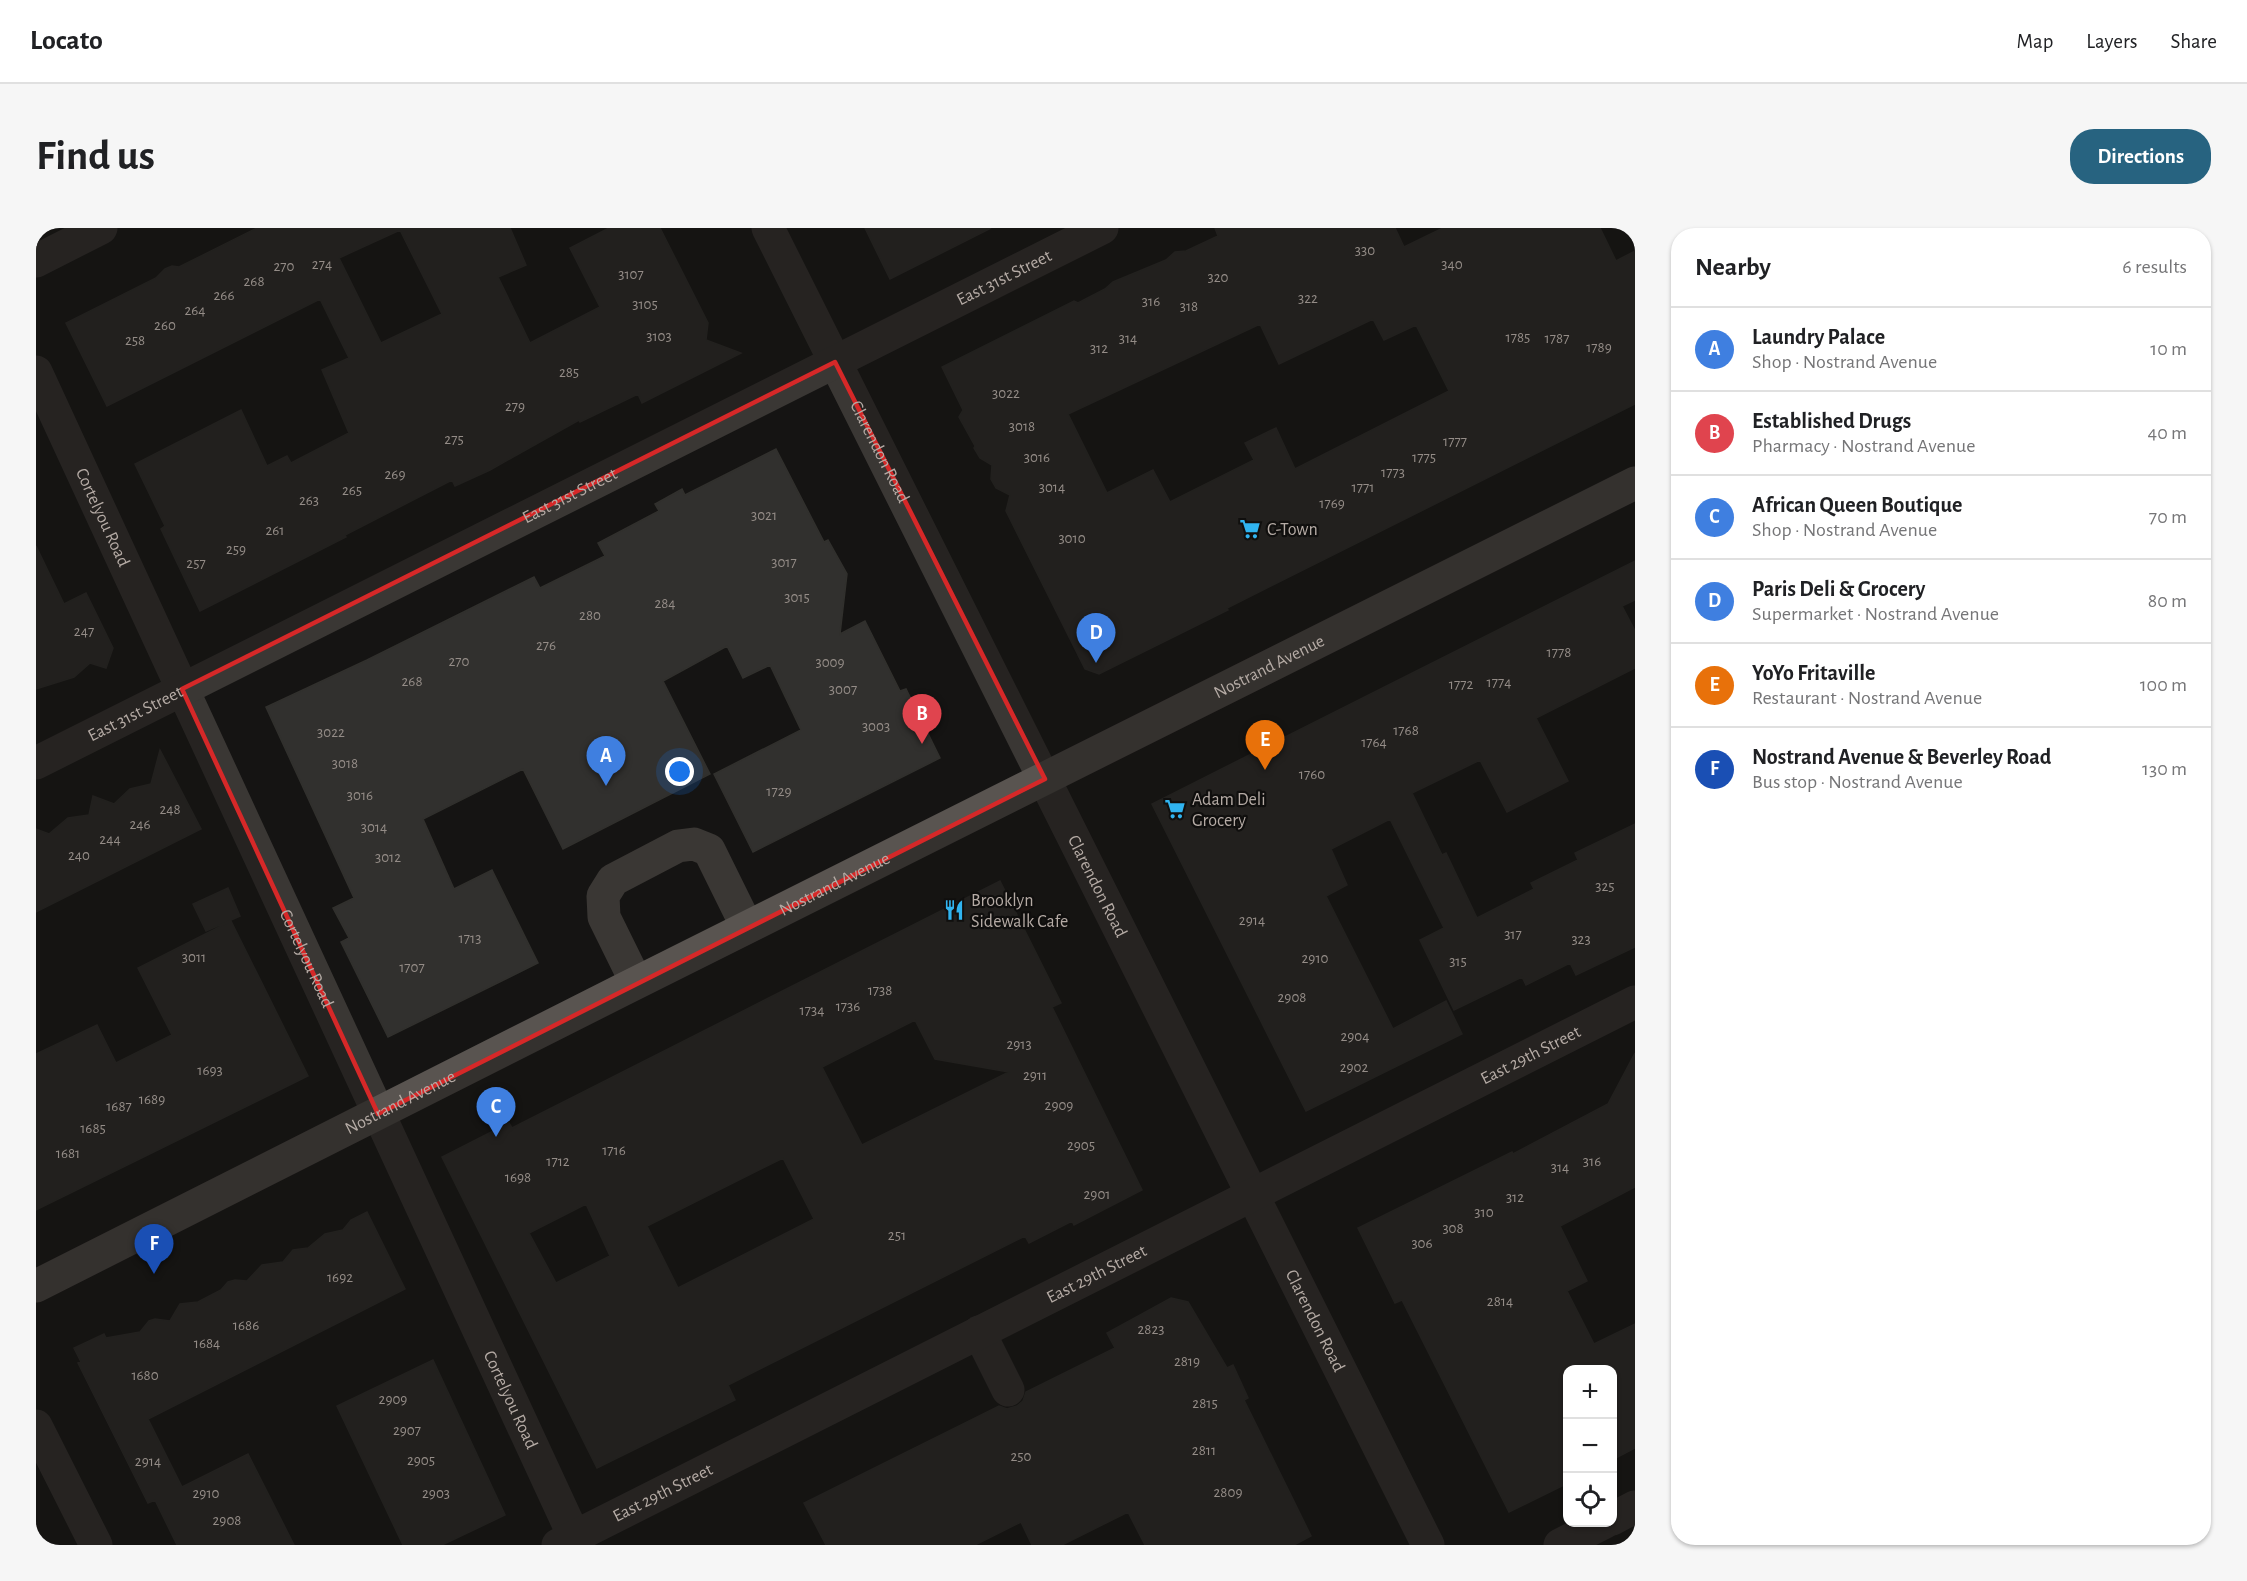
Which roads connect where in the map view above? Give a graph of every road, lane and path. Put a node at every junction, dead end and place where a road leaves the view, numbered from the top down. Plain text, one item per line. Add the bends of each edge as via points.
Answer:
1 (101, 228) edge
2 (768, 228) edge
3 (1102, 228) edge
4 (36, 261) edge
5 (835, 362) junction
6 (36, 372) edge
7 (1635, 483) edge
8 (182, 689) junction
9 (36, 763) edge
10 (1045, 779) junction
11 (747, 927) junction
12 (636, 982) junction
13 (1635, 1002) edge
14 (378, 1114) junction
15 (1253, 1193) junction
16 (36, 1286) edge
17 (979, 1332) junction
18 (1008, 1390) dead end
19 (36, 1426) edge
20 (1635, 1507) edge
21 (1617, 1516) edge
22 (1595, 1527) edge
23 (570, 1542) edge
24 (93, 1544) edge
25 (1428, 1545) edge
26 (1560, 1545) edge

1 - 4 street
2 - 5 street, Clarendon Road
3 - 5 street, East 31st Street
5 - 8 street, East 31st Street
5 - 10 street, Clarendon Road
6 - 8 street, Cortelyou Road
7 - 10 main road, Nostrand Avenue
8 - 9 street, East 31st Street
8 - 14 street, Cortelyou Road
10 - 11 main road, Nostrand Avenue
10 - 15 street, Clarendon Road
11 - 12 main road, Nostrand Avenue
11 - 12 street via 709,850 694,844 678,846 613,880 603,896 604,917
12 - 14 main road, Nostrand Avenue
13 - 15 street, East 29th Street
14 - 16 main road, Nostrand Avenue
14 - 23 street, Cortelyou Road
15 - 17 street, East 29th Street
15 - 25 street, Clarendon Road
17 - 18 street
17 - 23 street, East 29th Street
19 - 24 street
20 - 21 street
22 - 26 street

